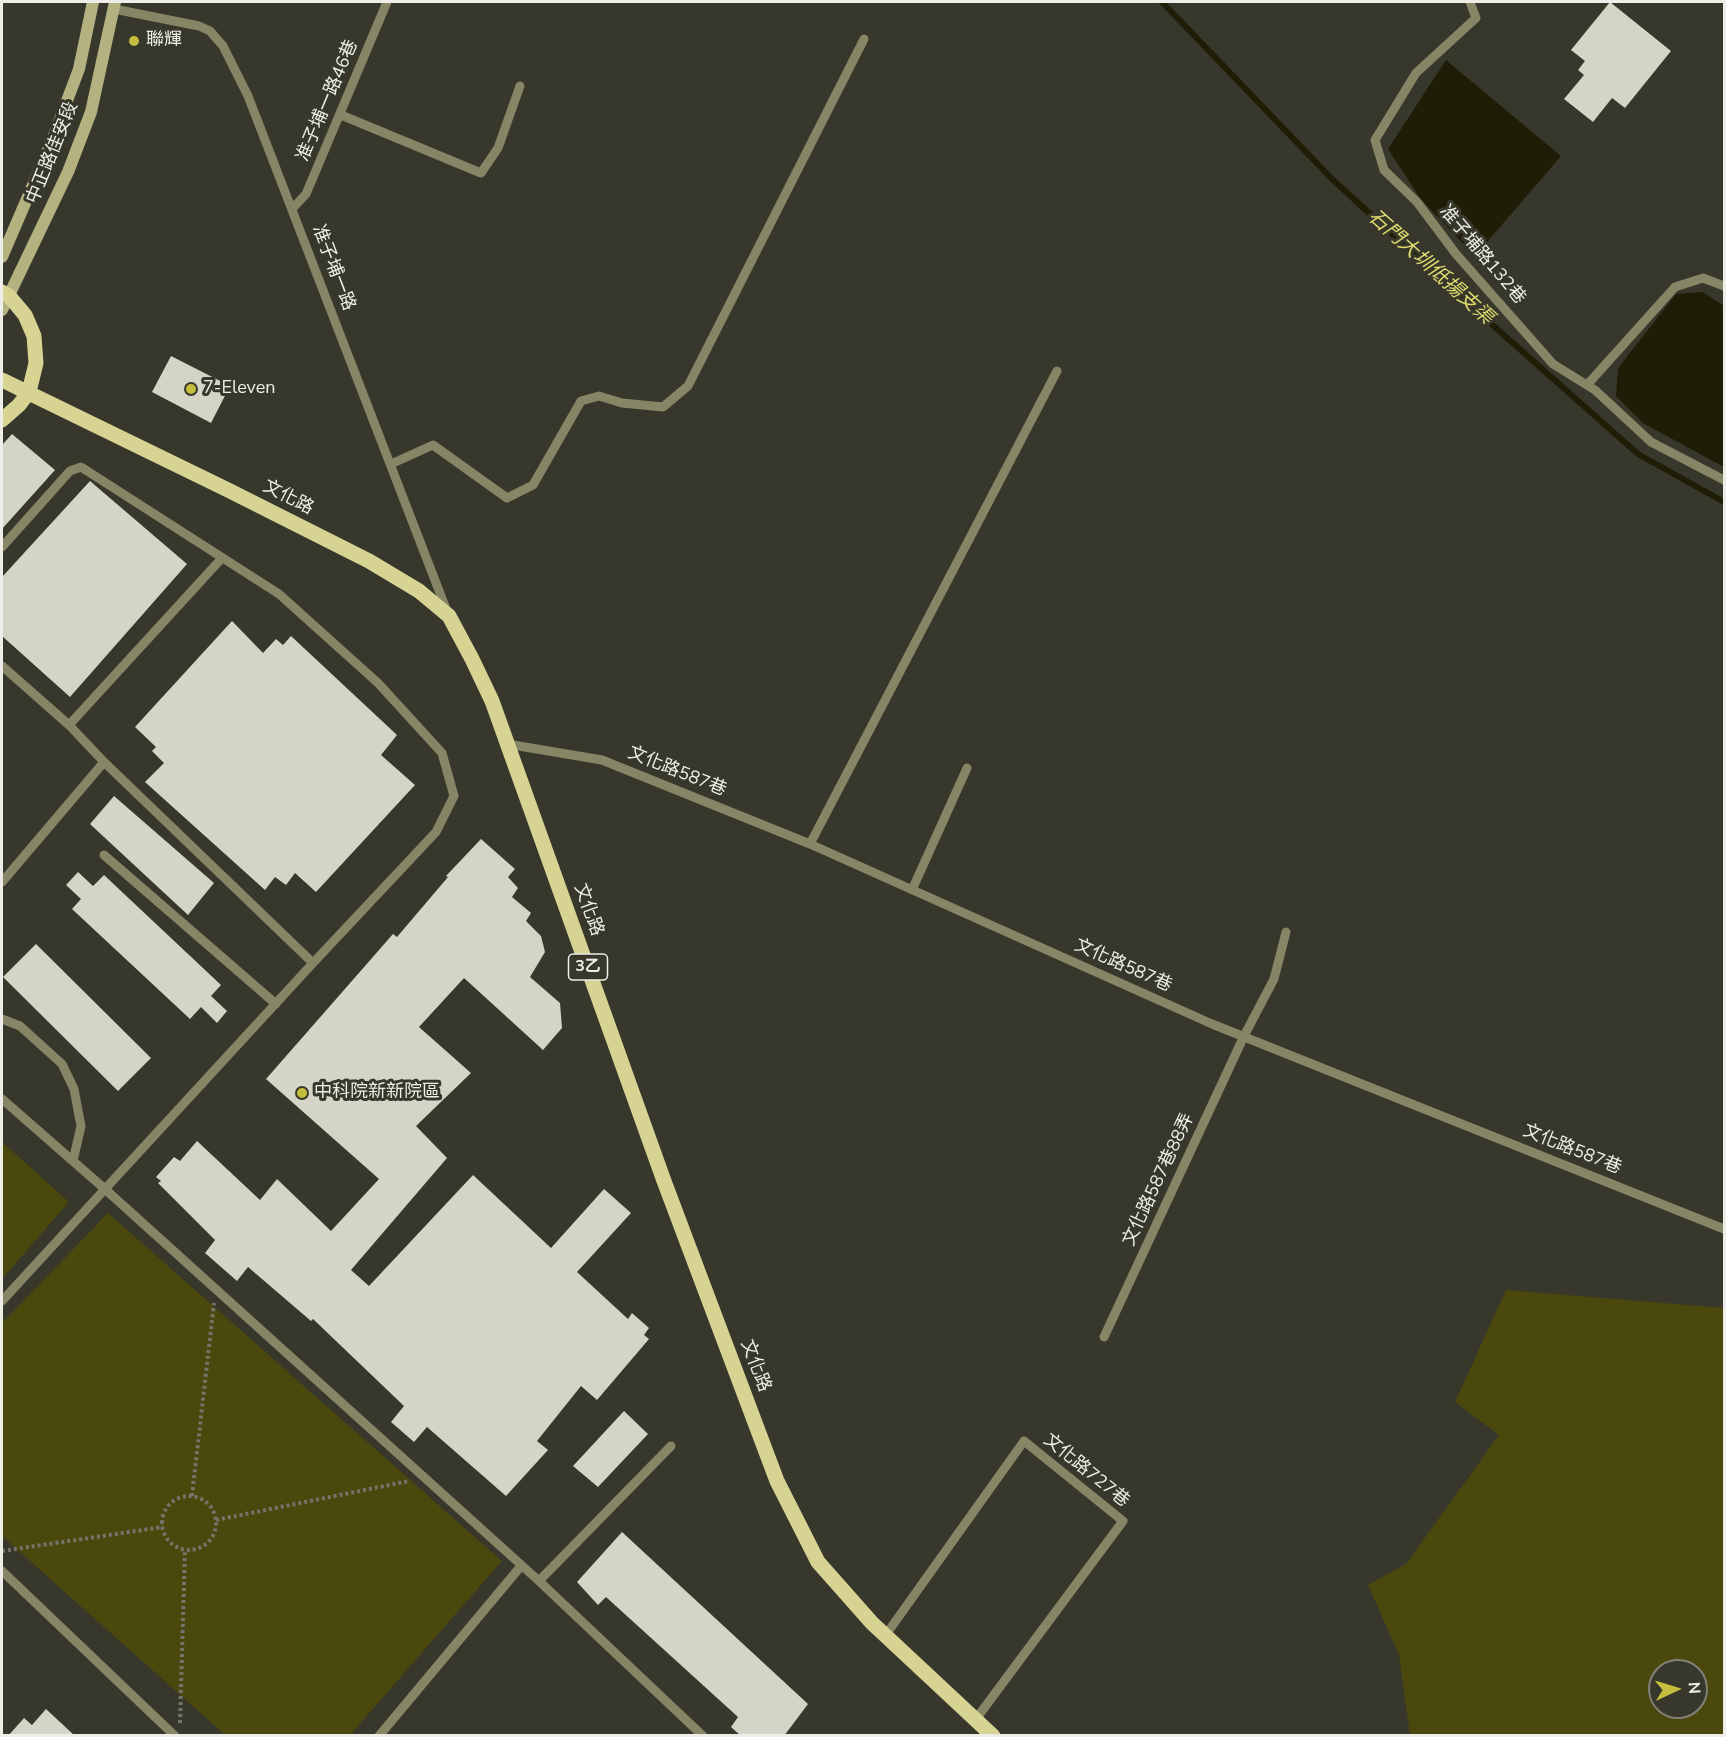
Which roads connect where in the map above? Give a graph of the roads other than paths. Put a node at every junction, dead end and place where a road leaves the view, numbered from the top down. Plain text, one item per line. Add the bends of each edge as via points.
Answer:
1 (93, 2) edge
2 (387, 2) edge
3 (1470, 2) edge
4 (115, 5) edge
5 (864, 39) dead end
6 (520, 86) dead end
7 (341, 116) junction
8 (292, 209) junction
9 (2, 256) edge
10 (1725, 286) edge
11 (4, 300) edge
12 (1057, 370) dead end
13 (2, 380) edge
14 (1587, 385) junction
15 (28, 392) junction
16 (2, 420) edge
17 (391, 464) junction
18 (1725, 480) edge
19 (2, 547) edge
20 (222, 558) junction
21 (449, 616) junction
22 (2, 666) edge
23 (69, 725) junction
24 (507, 744) junction
25 (104, 762) junction
26 (967, 768) dead end
27 (810, 844) junction
28 (104, 855) dead end
29 (2, 882) edge
30 (912, 890) junction
31 (1286, 932) dead end
32 (313, 963) junction
33 (276, 1004) junction
34 (2, 1019) edge
35 (1244, 1036) junction
36 (2, 1099) edge
37 (73, 1161) junction
38 (106, 1190) junction
39 (1725, 1229) edge
40 (2, 1302) edge
41 (1104, 1337) dead end
42 (671, 1446) dead end
43 (521, 1566) junction
44 (2, 1571) edge
45 (539, 1581) junction
46 (885, 1636) junction
47 (976, 1719) junction
48 (175, 1736) edge
49 (379, 1736) edge
50 (703, 1736) edge
51 (993, 1736) edge

1 - 9 main road, 中正路佳安段 via 80,69
2 - 7 lane, 准子埔一路46巷
3 - 14 lane, 准子埔路132巷 via 1476,18 1416,73 1375,140 1384,170 1417,202 1456,254 1553,364
4 - 8 lane, 准子埔一路 via 210,31 223,46 248,96
4 - 11 main road, 中正路佳安段 via 91,112 68,172
5 - 17 lane via 688,386 663,407 622,403 599,396 580,401 533,485 507,498 433,445
6 - 7 lane via 498,148 481,173
7 - 8 lane, 准子埔一路46巷 via 306,194
8 - 17 lane, 准子埔一路
10 - 14 lane via 1703,278 1675,287
11 - 15 main road via 25,315 34,336 36,363
12 - 27 lane
13 - 15 main road, 文化路 / 3乙
14 - 18 lane, 准子埔路132巷 via 1651,442
15 - 16 main road
15 - 21 main road, 文化路 / 3乙 via 369,561 419,591
17 - 21 lane, 准子埔一路
19 - 20 lane via 70,471 81,467
20 - 23 lane
20 - 32 lane via 279,594 378,683 442,753 454,796 436,832
21 - 24 main road, 文化路 / 3乙 via 487,690
22 - 23 lane
23 - 25 lane
24 - 27 lane, 文化路587巷 via 603,760
24 - 46 main road, 文化路 / 3乙 via 777,1481 818,1562
25 - 29 lane
25 - 32 lane
26 - 30 lane
27 - 30 lane, 文化路587巷
28 - 33 lane
30 - 35 lane, 文化路587巷
31 - 35 lane, 文化路587巷88弄 via 1274,979
32 - 33 lane
33 - 38 lane
34 - 37 lane via 20,1026 62,1064 74,1089 81,1126
35 - 39 lane, 文化路587巷
35 - 41 lane, 文化路587巷88弄
36 - 37 lane
37 - 38 lane
38 - 40 lane
38 - 43 lane
42 - 45 lane
43 - 45 lane
43 - 49 lane
44 - 48 lane
45 - 50 lane
46 - 47 main road, 文化路 / 3乙
46 - 47 lane, 文化路727巷 via 1024,1441 1124,1521
47 - 51 main road, 文化路 / 3乙

